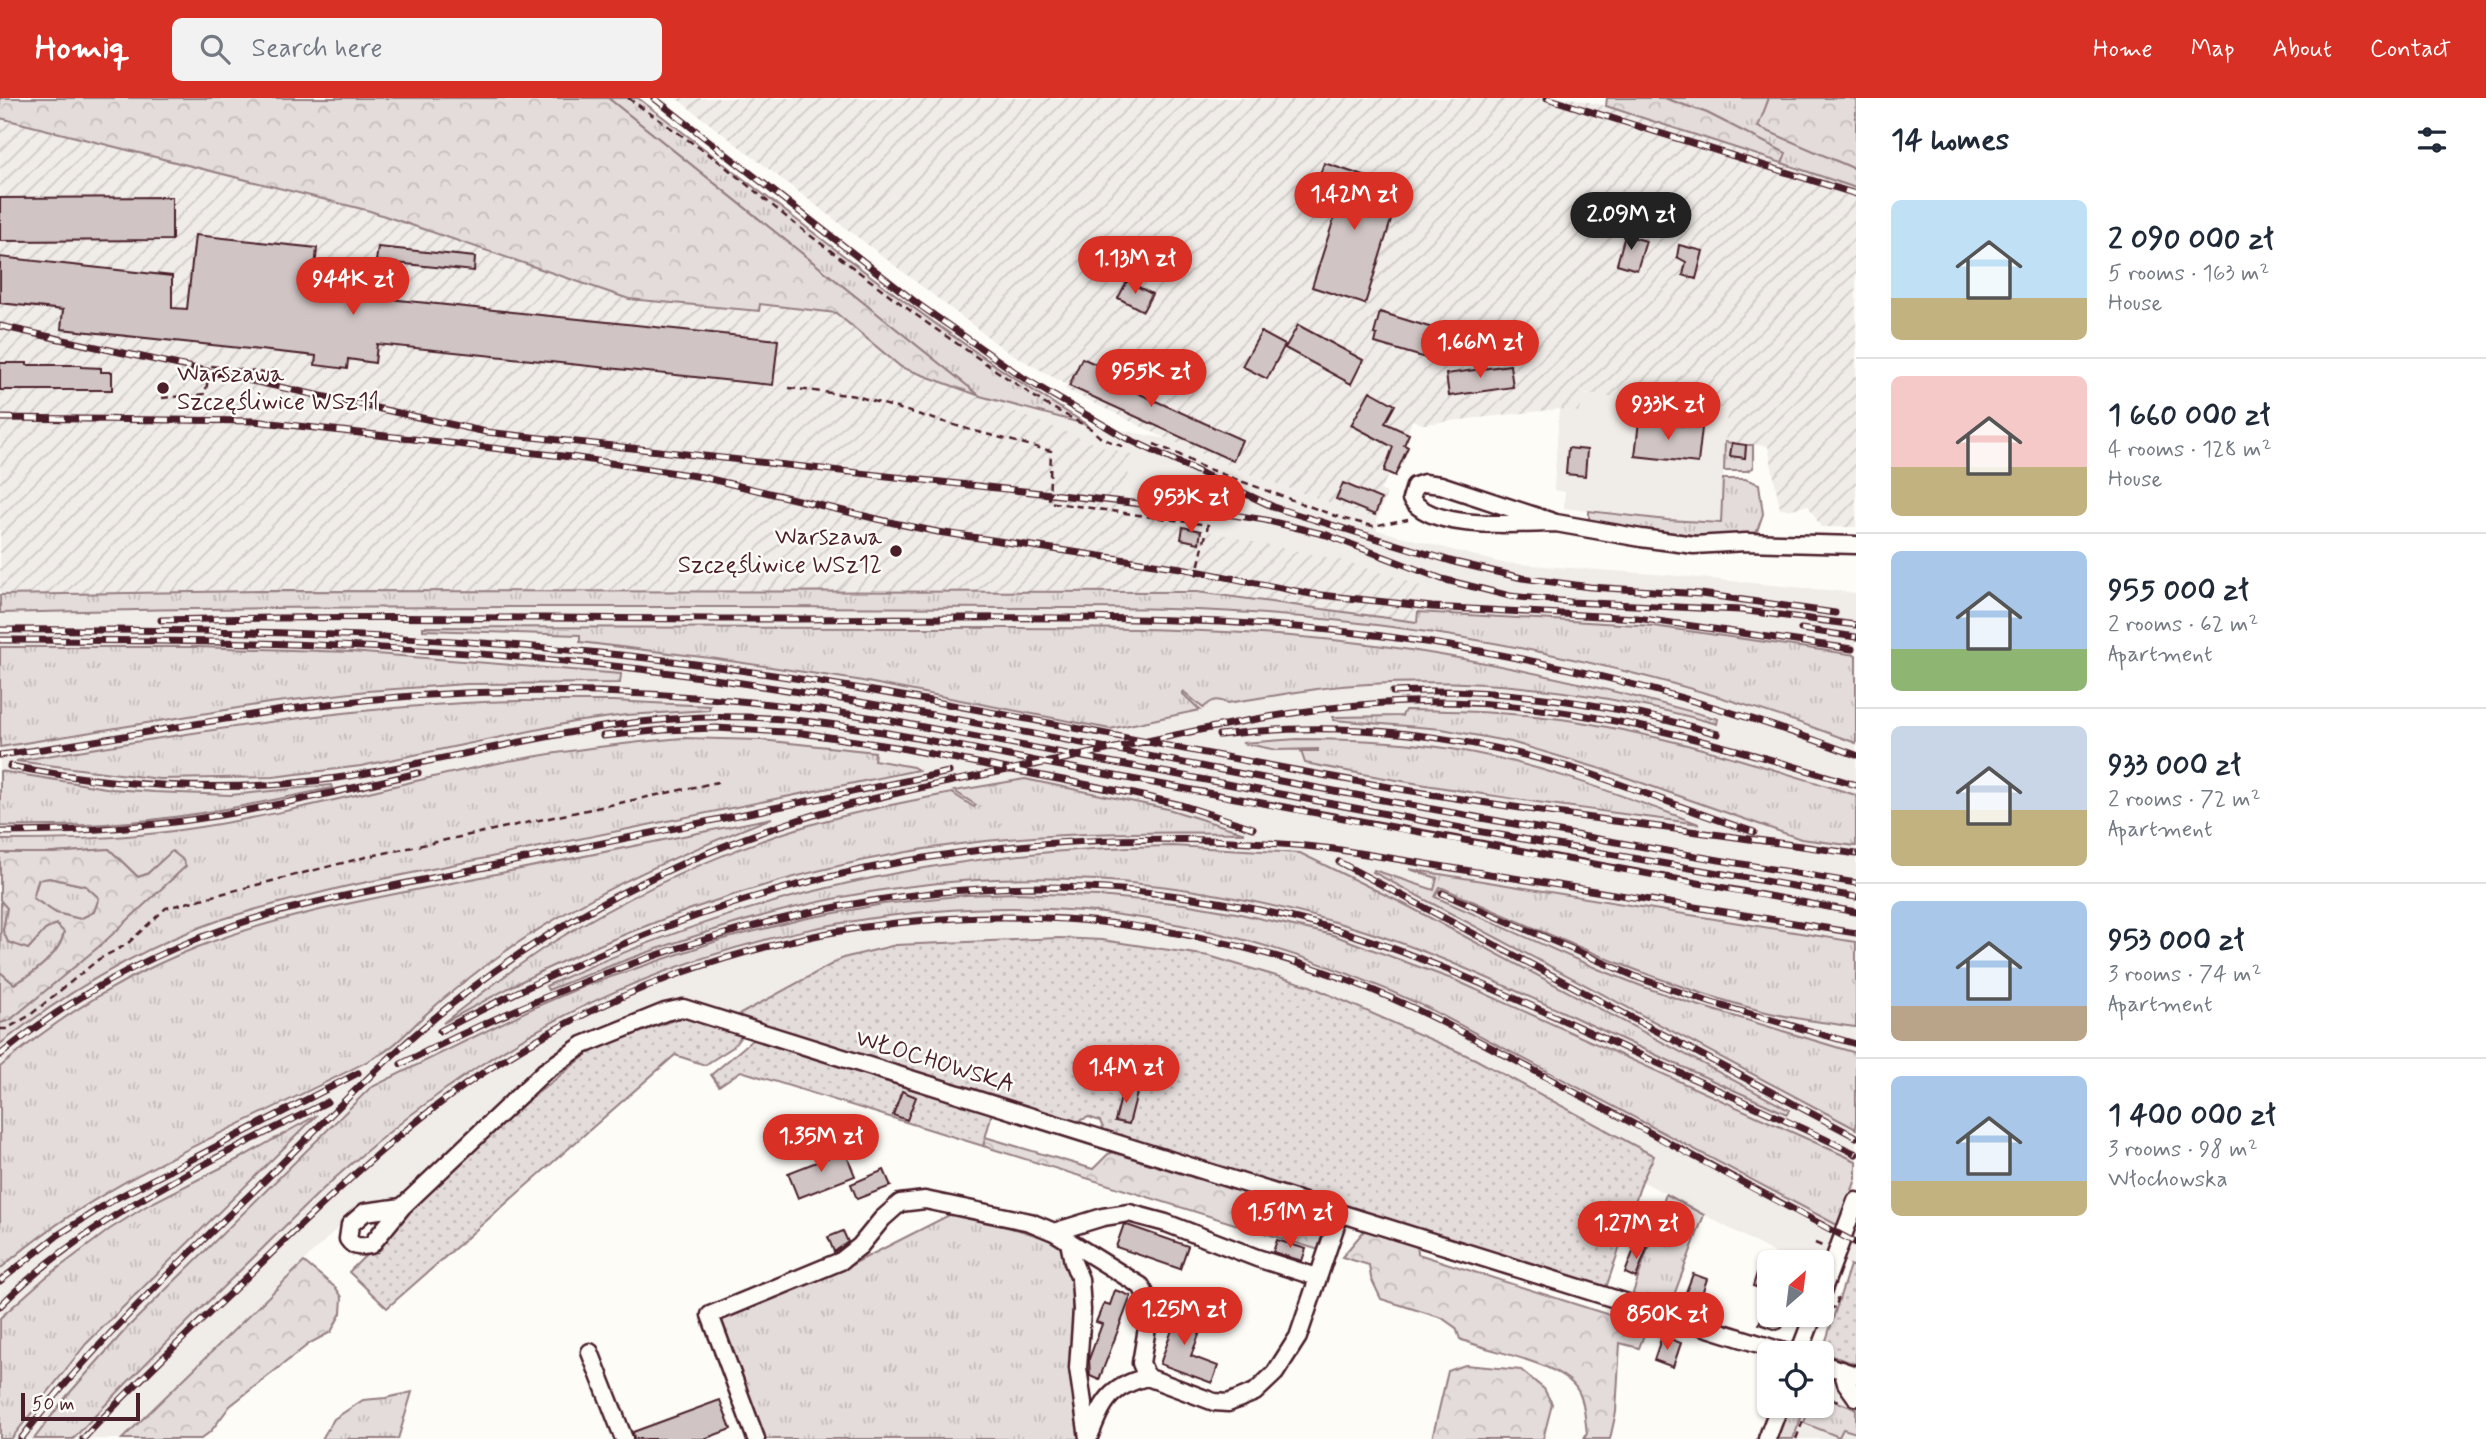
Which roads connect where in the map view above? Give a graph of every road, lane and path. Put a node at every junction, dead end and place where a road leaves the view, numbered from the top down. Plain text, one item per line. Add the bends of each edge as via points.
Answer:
1 (628, 98) edge
2 (272, 369) dead end
3 (789, 388) dead end
4 (162, 398) dead end
5 (1154, 444) dead end
6 (1124, 447) dead end
7 (1433, 513) junction
8 (1556, 523) junction
9 (1856, 545) edge
10 (1196, 577) dead end
11 (718, 782) dead end
12 (0, 1029) edge
13 (1856, 1201) edge
14 (402, 1206) dead end
15 (1340, 1213) junction
16 (1054, 1232) junction
17 (1069, 1242) junction
18 (1834, 1260) edge
19 (1317, 1277) junction
20 (1757, 1343) edge
21 (590, 1352) dead end
22 (1849, 1373) edge
23 (1147, 1377) junction
24 (1856, 1397) edge
25 (1775, 1418) edge
26 (1804, 1418) edge
27 (624, 1439) edge
28 (756, 1439) edge
29 (1088, 1439) edge
30 (1767, 1439) edge
31 (1796, 1439) edge

1 - 6 path via 717,160 927,323 1045,404
2 - 4 path via 272,374 211,366 205,394
3 - 10 path via 856,396 1051,451 1049,502 1208,524
5 - 7 path via 1200,466 1341,518 1374,526
7 - 8 street via 1466,523
7 - 8 street via 1411,499 1415,486 1441,485
8 - 9 street via 1694,545
11 - 12 path via 366,857 166,908 126,945 99,960 29,1016
13 - 18 street
14 - 15 street, WŁOCHOWSKA via 518,1094 565,1057 583,1045 683,1008
15 - 19 street
15 - 20 street, WŁOCHOWSKA
16 - 17 street
16 - 19 street via 1129,1213
16 - 28 street via 1030,1222 926,1199 900,1203 841,1261 710,1315
17 - 23 street via 1141,1286 1152,1305 1141,1363
17 - 29 street via 1080,1279 1078,1368
19 - 23 street via 1298,1337 1275,1373 1255,1392 1228,1403 1214,1402
21 - 27 street
22 - 24 street via 1846,1383
23 - 29 street via 1118,1388 1103,1403
25 - 30 street
26 - 31 path

